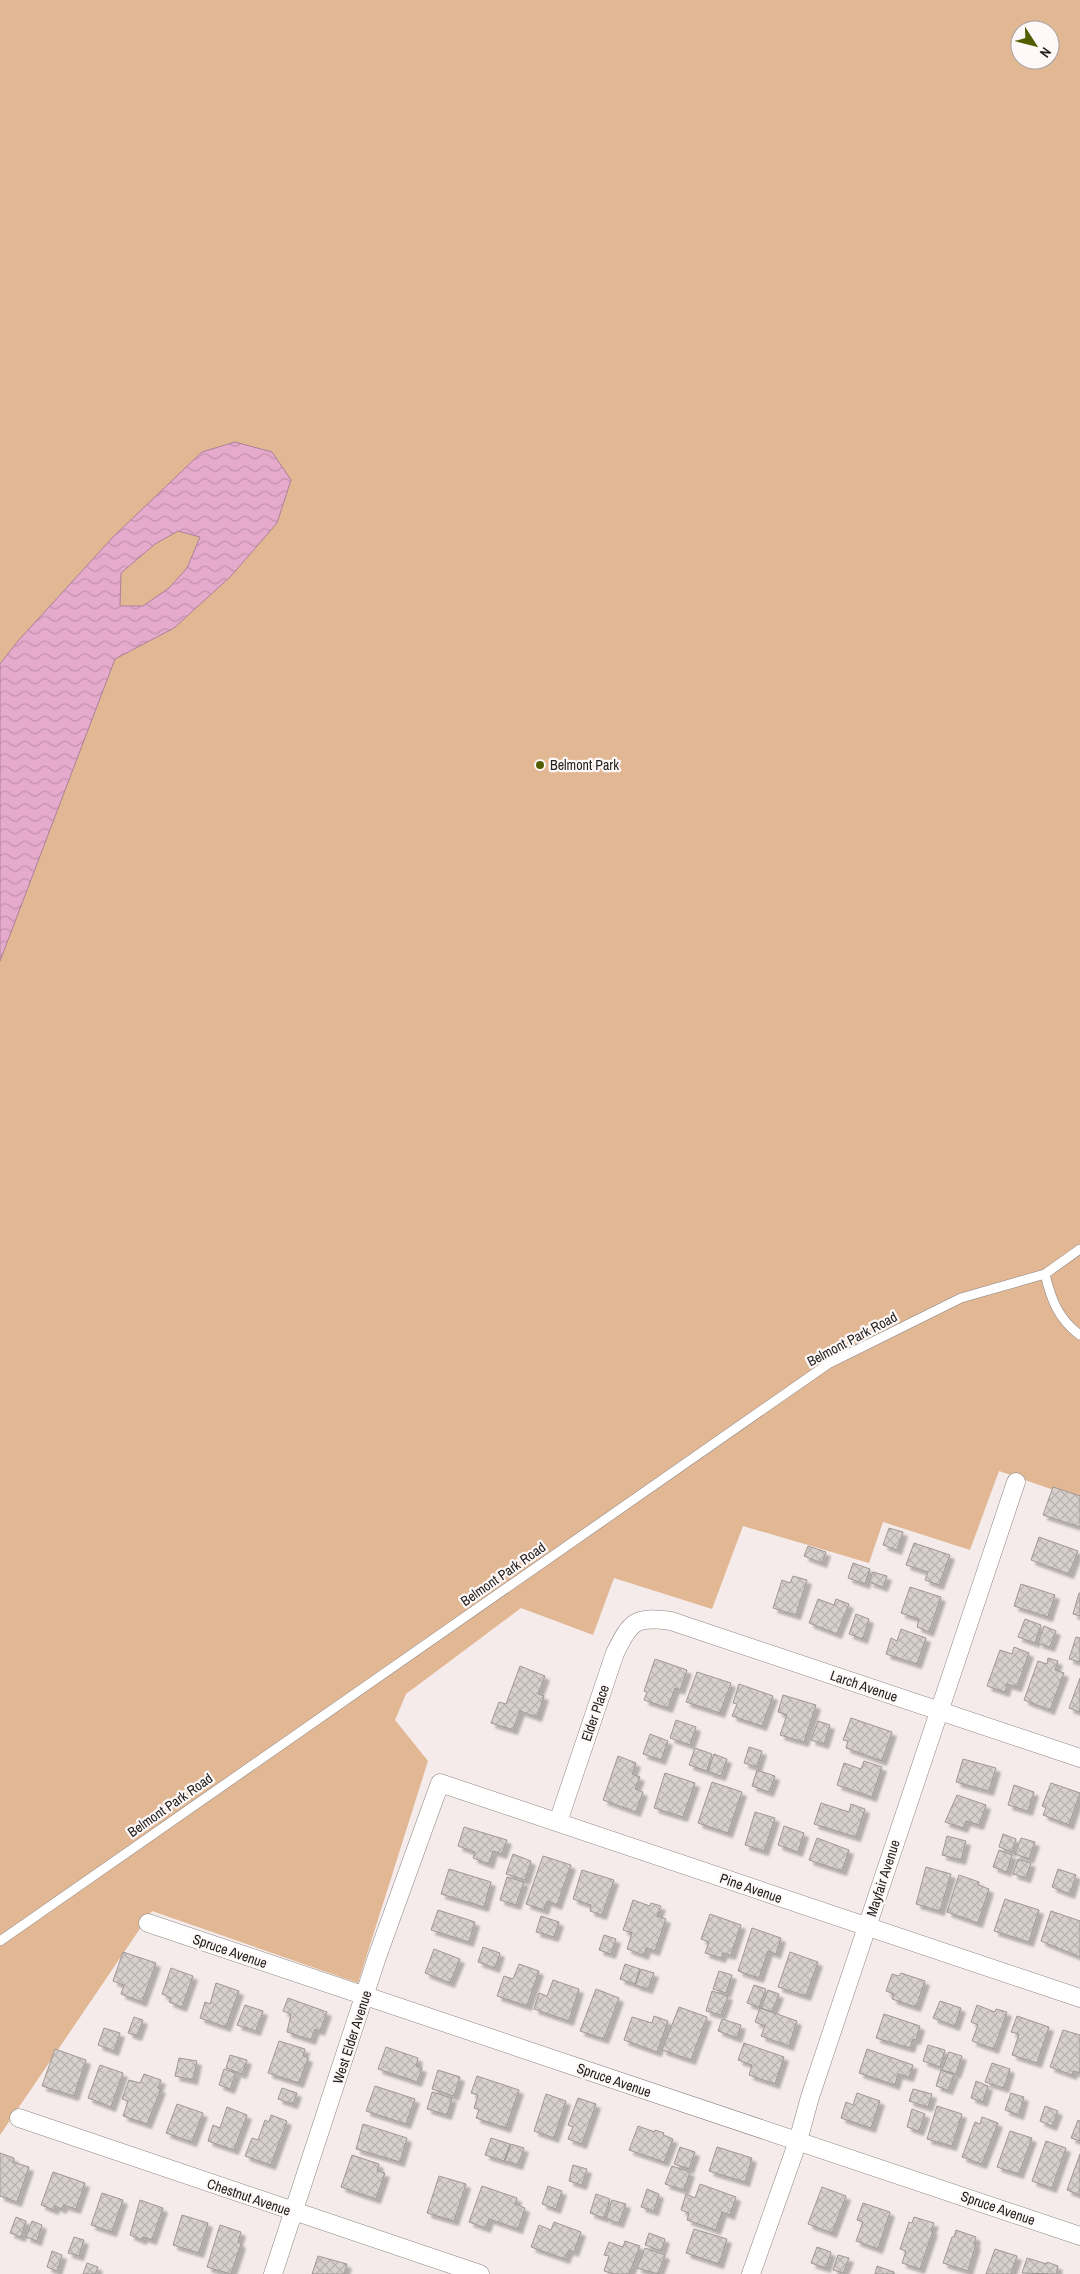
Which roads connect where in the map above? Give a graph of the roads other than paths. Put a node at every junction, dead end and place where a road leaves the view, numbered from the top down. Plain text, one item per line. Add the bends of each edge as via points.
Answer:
1 (1080, 1249) edge
2 (1045, 1274) junction
3 (1080, 1334) edge
4 (1016, 1482) dead end
5 (648, 1618) joint
6 (940, 1711) junction
7 (1080, 1758) edge
8 (434, 1801) joint
9 (558, 1822) junction
10 (148, 1923) dead end
11 (867, 1927) junction
12 (0, 1941) edge
13 (365, 1997) junction
14 (1080, 1998) edge
15 (19, 2118) dead end
16 (798, 2141) junction
17 (294, 2212) junction
18 (1080, 2236) edge
19 (273, 2274) edge
20 (480, 2274) edge
21 (751, 2274) edge

1 - 2 lane, Belmont Park Road
2 - 3 lane via 1051,1300 1060,1315
2 - 12 lane, Belmont Park Road via 961,1298 828,1364
4 - 6 street, Mayfair Avenue
5 - 6 street, Larch Avenue via 671,1621
5 - 9 street, Elder Place via 627,1628 615,1653
6 - 7 street, Larch Avenue
6 - 11 street, Mayfair Avenue
8 - 9 street, Pine Avenue via 440,1783
8 - 13 street, West Elder Avenue
9 - 11 street, Pine Avenue
10 - 13 street, Spruce Avenue
11 - 14 street, Pine Avenue
11 - 16 street, Mayfair Avenue
13 - 16 street, Spruce Avenue
13 - 17 street, West Elder Avenue
15 - 17 street, Chestnut Avenue
16 - 18 street, Spruce Avenue
16 - 21 street, Mayfair Avenue
17 - 19 street, West Elder Avenue
17 - 20 street, Chestnut Avenue

